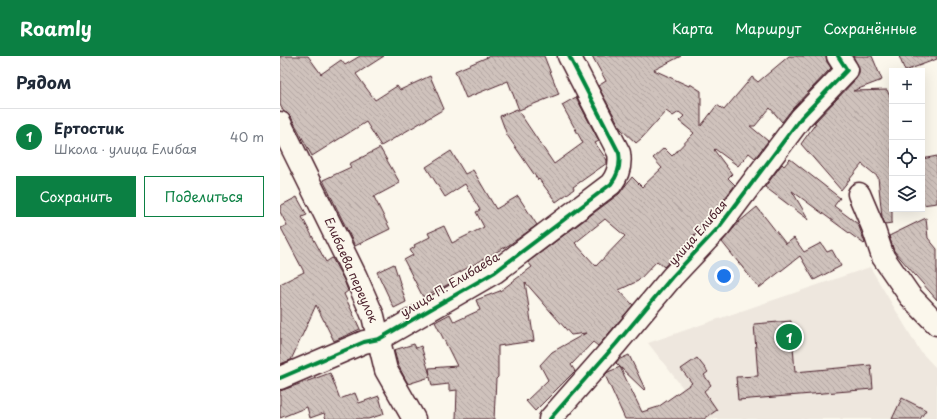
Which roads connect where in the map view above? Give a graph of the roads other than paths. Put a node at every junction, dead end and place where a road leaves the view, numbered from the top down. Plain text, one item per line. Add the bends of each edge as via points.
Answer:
1 (570, 56) edge
2 (838, 56) edge
3 (280, 123) edge
4 (859, 194) dead end
5 (933, 329) edge
6 (379, 339) junction
7 (280, 378) edge
8 (414, 419) edge
9 (550, 419) edge

1 - 6 street, улица П. Елибаева via 618,150 620,157 616,178 495,272
2 - 9 street, улица Елибая via 847,70 801,118 719,227 672,277 612,350
3 - 6 street, Елибаева переулок via 355,275 373,316
4 - 5 street via 883,257
6 - 7 street, улица П. Елибаева via 364,342
6 - 8 street, Елибаева переулок via 386,370

